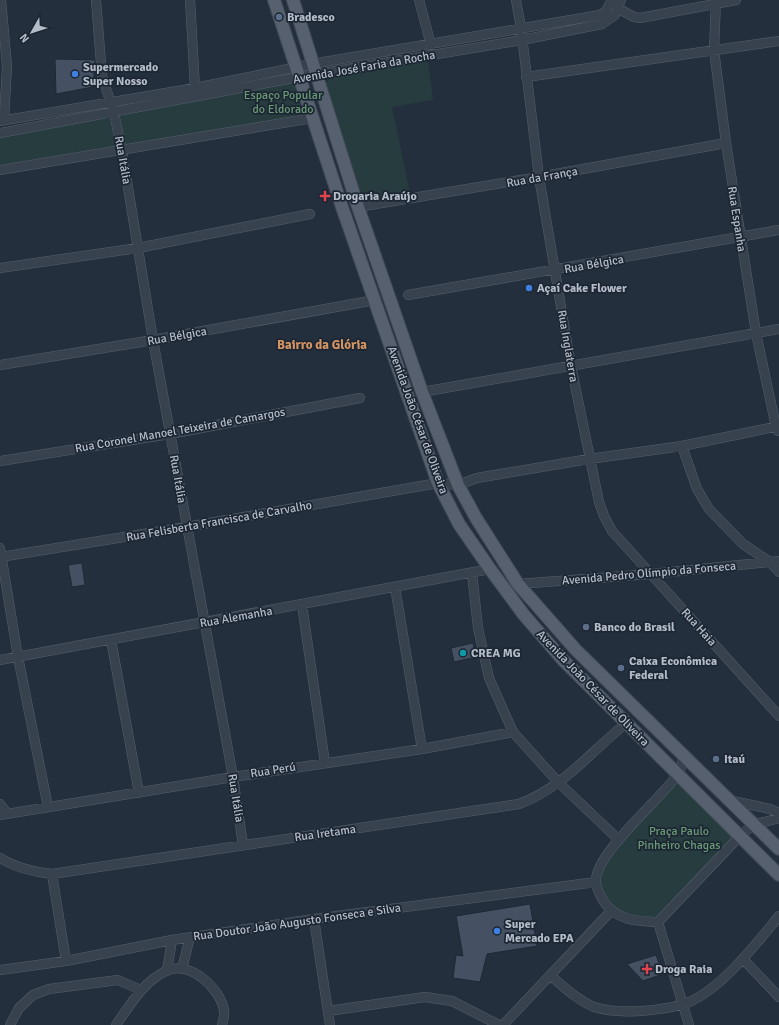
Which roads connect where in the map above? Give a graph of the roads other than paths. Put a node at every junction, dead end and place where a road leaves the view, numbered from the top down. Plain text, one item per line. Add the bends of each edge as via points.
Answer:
1 (1, 0) edge
2 (96, 0) edge
3 (190, 0) edge
4 (274, 0) edge
5 (292, 0) edge
6 (419, 0) edge
7 (516, 0) edge
8 (612, 0) edge
9 (736, 0) edge
10 (716, 2) edge
11 (620, 4) edge
12 (521, 28) junction
13 (522, 40) junction
14 (779, 41) edge
15 (431, 45) junction
16 (714, 50) junction
17 (314, 70) junction
18 (297, 72) junction
19 (526, 77) junction
20 (195, 88) junction
21 (109, 102) junction
22 (114, 112) junction
23 (313, 118) junction
24 (2, 120) edge
25 (0, 133) edge
26 (726, 144) junction
27 (122, 151) junction
28 (0, 170) edge
29 (539, 178) junction
30 (358, 208) junction
31 (310, 214) dead end
32 (779, 230) edge
33 (740, 237) junction
34 (138, 248) junction
35 (0, 268) edge
36 (556, 270) junction
37 (408, 295) dead end
38 (375, 300) junction
39 (779, 329) edge
40 (756, 333) junction
41 (153, 340) junction
42 (0, 365) edge
43 (571, 366) junction
44 (422, 392) junction
45 (360, 398) dead end
46 (778, 428) edge
47 (170, 434) junction
48 (682, 446) junction
49 (589, 459) junction
50 (0, 461) edge
51 (450, 463) junction
52 (438, 483) junction
53 (458, 485) junction
54 (186, 527) junction
55 (0, 554) edge
56 (774, 561) edge
57 (490, 569) junction
58 (779, 572) edge
59 (472, 573) junction
60 (651, 574) junction
61 (518, 584) junction
62 (395, 587) junction
63 (302, 605) junction
64 (204, 623) junction
65 (111, 640) junction
66 (18, 657) junction
67 (0, 660) edge
68 (779, 716) edge
69 (626, 724) junction
70 (513, 732) junction
71 (422, 749) junction
72 (684, 756) junction
73 (325, 763) junction
74 (677, 774) junction
75 (233, 776) junction
76 (558, 782) junction
77 (139, 792) junction
78 (728, 800) junction
79 (0, 804) edge
80 (48, 807) junction
81 (779, 813) edge
82 (4, 814) edge
83 (779, 818) edge
84 (753, 825) junction
85 (740, 836) junction
86 (619, 840) junction
87 (243, 845) junction
88 (779, 849) edge
89 (0, 858) edge
90 (52, 874) junction
91 (779, 875) edge
92 (596, 882) junction
93 (611, 911) junction
94 (779, 916) edge
95 (314, 919) junction
96 (658, 922) junction
97 (190, 937) junction
98 (172, 940) junction
99 (742, 959) junction
100 (66, 961) junction
101 (182, 969) junction
102 (0, 970) edge
103 (167, 971) junction
104 (550, 975) junction
105 (141, 990) junction
106 (779, 997) edge
107 (682, 1005) junction
108 (328, 1012) junction
109 (10, 1025) edge
110 (116, 1025) edge
111 (222, 1025) edge
112 (330, 1025) edge
113 (499, 1025) edge
114 (503, 1025) edge
115 (688, 1025) edge

1 - 24 street via 7,66
2 - 21 street, Rua Itália via 102,76
3 - 20 street
4 - 18 main road, Avenida João César de Oliveira
5 - 17 main road, Avenida João César de Oliveira
6 - 15 street
7 - 12 street, Rua Inglaterra
8 - 12 street, Avenida José Faria da Rocha via 606,11 600,15
9 - 10 street
10 - 11 street via 640,18 634,17
10 - 16 street, Rua Espanha
11 - 13 street, Avenida José Faria da Rocha via 609,20 602,24
12 - 13 street, Rua Inglaterra
12 - 15 street, Avenida José Faria da Rocha
13 - 17 street, Avenida José Faria da Rocha
13 - 19 street, Rua Inglaterra
14 - 16 street
15 - 17 street, Avenida José Faria da Rocha
16 - 19 street
16 - 26 street, Rua Espanha
17 - 18 street, Avenida José Faria da Rocha
17 - 30 main road, Avenida João César de Oliveira
18 - 20 street, Avenida José Faria da Rocha
18 - 22 street, Avenida José Faria da Rocha
18 - 23 main road, Avenida João César de Oliveira
19 - 29 street, Rua Inglaterra
20 - 21 street, Avenida José Faria da Rocha
21 - 22 street, Rua Itália
21 - 24 street, Avenida José Faria da Rocha
22 - 25 street, Avenida José Faria da Rocha
22 - 27 street, Rua Itália
23 - 27 street
23 - 38 main road, Avenida João César de Oliveira
26 - 29 street, Rua da França
26 - 33 street, Rua Espanha
27 - 28 street
27 - 34 street, Rua Itália
29 - 30 street, Rua da França
29 - 36 street, Rua Inglaterra
30 - 44 main road, Avenida João César de Oliveira
31 - 34 street
32 - 33 street, Rua Bélgica
33 - 36 street, Rua Bélgica
33 - 40 street, Rua Espanha
34 - 35 street
34 - 41 street, Rua Itália
36 - 37 street, Rua Bélgica
36 - 43 street, Rua Inglaterra
38 - 41 street, Rua Bélgica
38 - 52 main road, Avenida João César de Oliveira
39 - 40 street
40 - 43 street
40 - 46 street, Rua Espanha
41 - 42 street, Rua Bélgica
41 - 47 street, Rua Itália
43 - 44 street
43 - 49 street, Rua Inglaterra
44 - 51 main road, Avenida João César de Oliveira
45 - 47 street, Rua Coronel Manoel Teixeira de Camargos
46 - 48 street
47 - 50 street, Rua Coronel Manoel Teixeira de Camargos
47 - 54 street, Rua Itália
48 - 49 street
48 - 56 street via 697,489 709,509 743,544
49 - 53 street via 477,478
49 - 60 street, Rua Inglaterra via 604,516 612,531
51 - 52 street via 446,477
51 - 53 main road, Avenida João César de Oliveira
52 - 53 street, Rua Felisberta Francisca de Carvalho
52 - 54 street, Rua Felisberta Francisca de Carvalho
52 - 57 main road, Avenida João César de Oliveira via 459,524
53 - 61 main road, Avenida João César de Oliveira via 495,550
54 - 55 street, Rua Felisberta Francisca de Carvalho
54 - 64 street, Rua Itália
55 - 66 street
56 - 58 street
56 - 60 street, Avenida Pedro Olímpio da Fonseca
57 - 59 street, Rua Alemanha
57 - 69 main road, Avenida João César de Oliveira via 524,615 563,660
59 - 62 street, Rua Alemanha
59 - 70 street via 478,628 489,678
60 - 61 street, Avenida Pedro Olímpio da Fonseca
60 - 68 street, Rua Haia
61 - 72 main road, Avenida João César de Oliveira via 576,650
62 - 63 street, Rua Alemanha
62 - 71 street
63 - 64 street, Rua Alemanha
63 - 73 street
64 - 65 street, Rua Alemanha
64 - 75 street, Rua Itália
65 - 66 street, Rua Alemanha
65 - 77 street
66 - 67 street, Rua Alemanha
66 - 80 street
69 - 74 main road, Avenida João César de Oliveira
69 - 76 street, Rua Iretama
70 - 71 street, Rua Perú
70 - 76 street
71 - 73 street, Rua Perú
72 - 74 street
72 - 78 main road, Avenida João César de Oliveira
73 - 75 street, Rua Perú
74 - 85 main road, Avenida João César de Oliveira
74 - 86 street
75 - 77 street, Rua Perú
75 - 87 street, Rua Itália
76 - 86 street
76 - 87 street, Rua Iretama via 532,800 519,804
77 - 80 street, Rua Perú
78 - 81 street
78 - 84 main road, Avenida João César de Oliveira
79 - 82 street, Rua Perú
80 - 82 street, Rua Perú
83 - 84 street
84 - 85 street
84 - 88 main road, Avenida João César de Oliveira
85 - 91 main road, Avenida João César de Oliveira
85 - 96 street
86 - 92 street via 600,866
87 - 90 street, Rua Iretama
89 - 90 street, Rua Iretama via 36,873
90 - 100 street
92 - 93 street via 602,899
92 - 95 street, Rua Doutor João Augusto Fonseca e Silva
93 - 96 street via 632,921
93 - 104 street
94 - 99 street
95 - 97 street, Rua Doutor João Augusto Fonseca e Silva
95 - 108 street
96 - 107 street
97 - 98 street, Rua Doutor João Augusto Fonseca e Silva
97 - 101 street
98 - 100 street, Rua Doutor João Augusto Fonseca e Silva
98 - 103 street
99 - 106 street
99 - 107 street via 710,988
100 - 102 street, Rua Doutor João Augusto Fonseca e Silva
101 - 103 street
101 - 111 street via 196,973 215,990 224,1010
103 - 105 street
104 - 107 street via 576,996 593,1006 611,1011 649,1010
104 - 114 street
105 - 109 street via 118,980 49,989 33,995 19,1008
105 - 110 street
107 - 115 street
108 - 112 street
108 - 113 street via 425,997 452,1001

